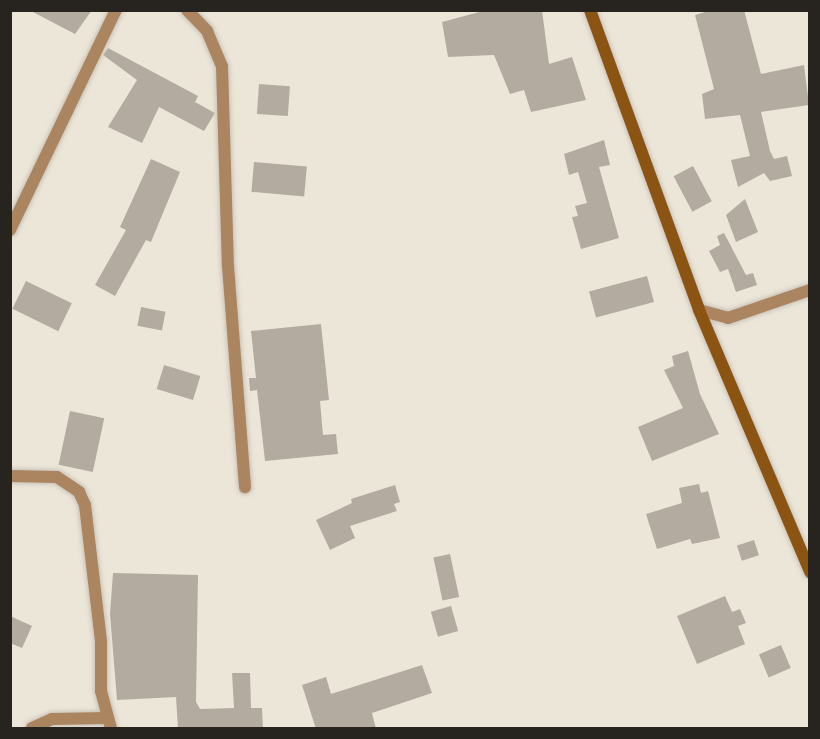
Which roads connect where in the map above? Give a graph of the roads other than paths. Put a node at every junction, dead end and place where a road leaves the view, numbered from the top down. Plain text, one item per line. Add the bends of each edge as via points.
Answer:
1 (116, 10) edge
2 (187, 10) edge
3 (590, 10) edge
4 (10, 230) edge
5 (810, 290) edge
6 (699, 310) junction
7 (10, 476) edge
8 (245, 487) dead end
9 (810, 572) edge
10 (109, 723) edge
11 (32, 729) edge

1 - 4 street
2 - 8 street via 207,31 222,66 228,266
3 - 6 main road
5 - 6 street via 728,318
6 - 9 main road
7 - 10 street via 57,477 79,492 85,506 102,642 100,691
10 - 11 street via 51,719

